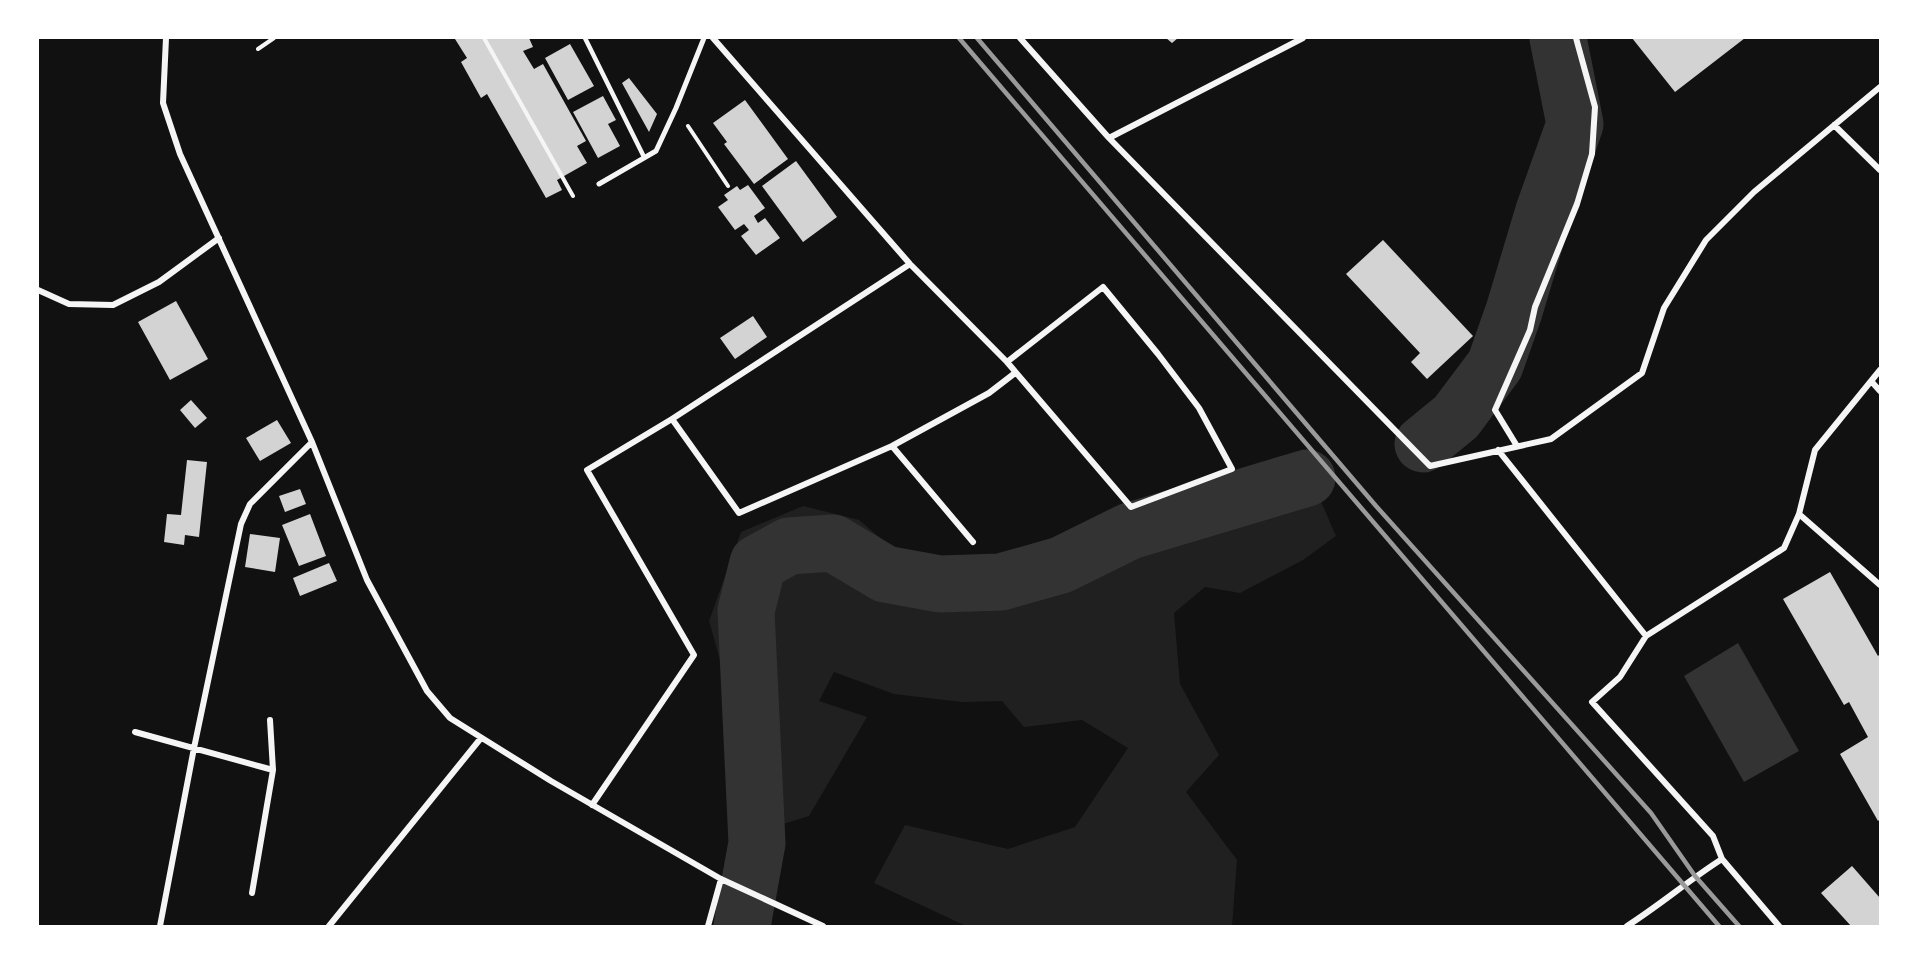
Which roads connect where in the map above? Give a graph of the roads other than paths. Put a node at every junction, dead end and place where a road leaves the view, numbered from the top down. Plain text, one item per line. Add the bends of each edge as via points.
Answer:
1 (166, 38) edge
2 (585, 38) edge
3 (704, 38) edge
4 (713, 38) edge
5 (1020, 38) edge
6 (1303, 38) edge
7 (1576, 38) edge
8 (1881, 87) edge
9 (1833, 125) junction
10 (1109, 138) junction
11 (644, 157) junction
12 (1881, 171) edge
13 (599, 184) dead end
14 (219, 238) junction
15 (910, 264) junction
16 (38, 290) edge
17 (1007, 362) junction
18 (1881, 370) edge
19 (1015, 373) junction
20 (1871, 381) junction
21 (1881, 391) edge
22 (672, 419) junction
23 (312, 442) junction
24 (892, 446) junction
25 (1517, 446) junction
26 (1498, 450) junction
27 (1799, 514) junction
28 (973, 542) dead end
29 (1879, 580) edge
30 (1646, 636) junction
31 (270, 720) dead end
32 (135, 732) dead end
33 (482, 738) junction
34 (194, 748) junction
35 (273, 770) junction
36 (592, 805) junction
37 (1722, 859) junction
38 (721, 879) junction
39 (252, 893) dead end
40 (160, 927) edge
41 (329, 927) edge
42 (708, 927) edge
43 (823, 927) edge
44 (1627, 927) edge
45 (1779, 927) edge

1 - 14 street via 163,104 180,154
2 - 11 lane
3 - 11 street via 656,151
4 - 15 street
5 - 10 street
6 - 10 street
7 - 25 street via 1594,107 1592,154 1577,204 1535,306 1530,330 1495,410
8 - 9 street
9 - 12 street
9 - 25 street via 1754,192 1706,240 1664,308 1642,373 1551,439
10 - 26 street via 1430,466
11 - 13 street
14 - 16 street via 159,282 113,305 69,304
14 - 23 street
15 - 17 street
15 - 22 street
17 - 19 street
17 - 19 street via 1103,287 1199,408 1232,469 1131,507
18 - 20 street
19 - 24 street via 989,393
20 - 21 street
20 - 27 street via 1815,450
22 - 24 street via 739,513
22 - 36 street via 587,470 694,655
23 - 33 street via 367,580 427,691 450,718
23 - 34 street via 250,504 241,524
24 - 28 street
25 - 26 street
26 - 30 street
27 - 29 street
27 - 30 street via 1784,548
30 - 37 street via 1620,677 1592,702 1713,836
31 - 35 street
32 - 34 street
33 - 36 street
33 - 41 street
34 - 35 street
34 - 40 street
35 - 39 street
36 - 38 street
37 - 44 street
37 - 45 street
38 - 42 street
38 - 43 street

